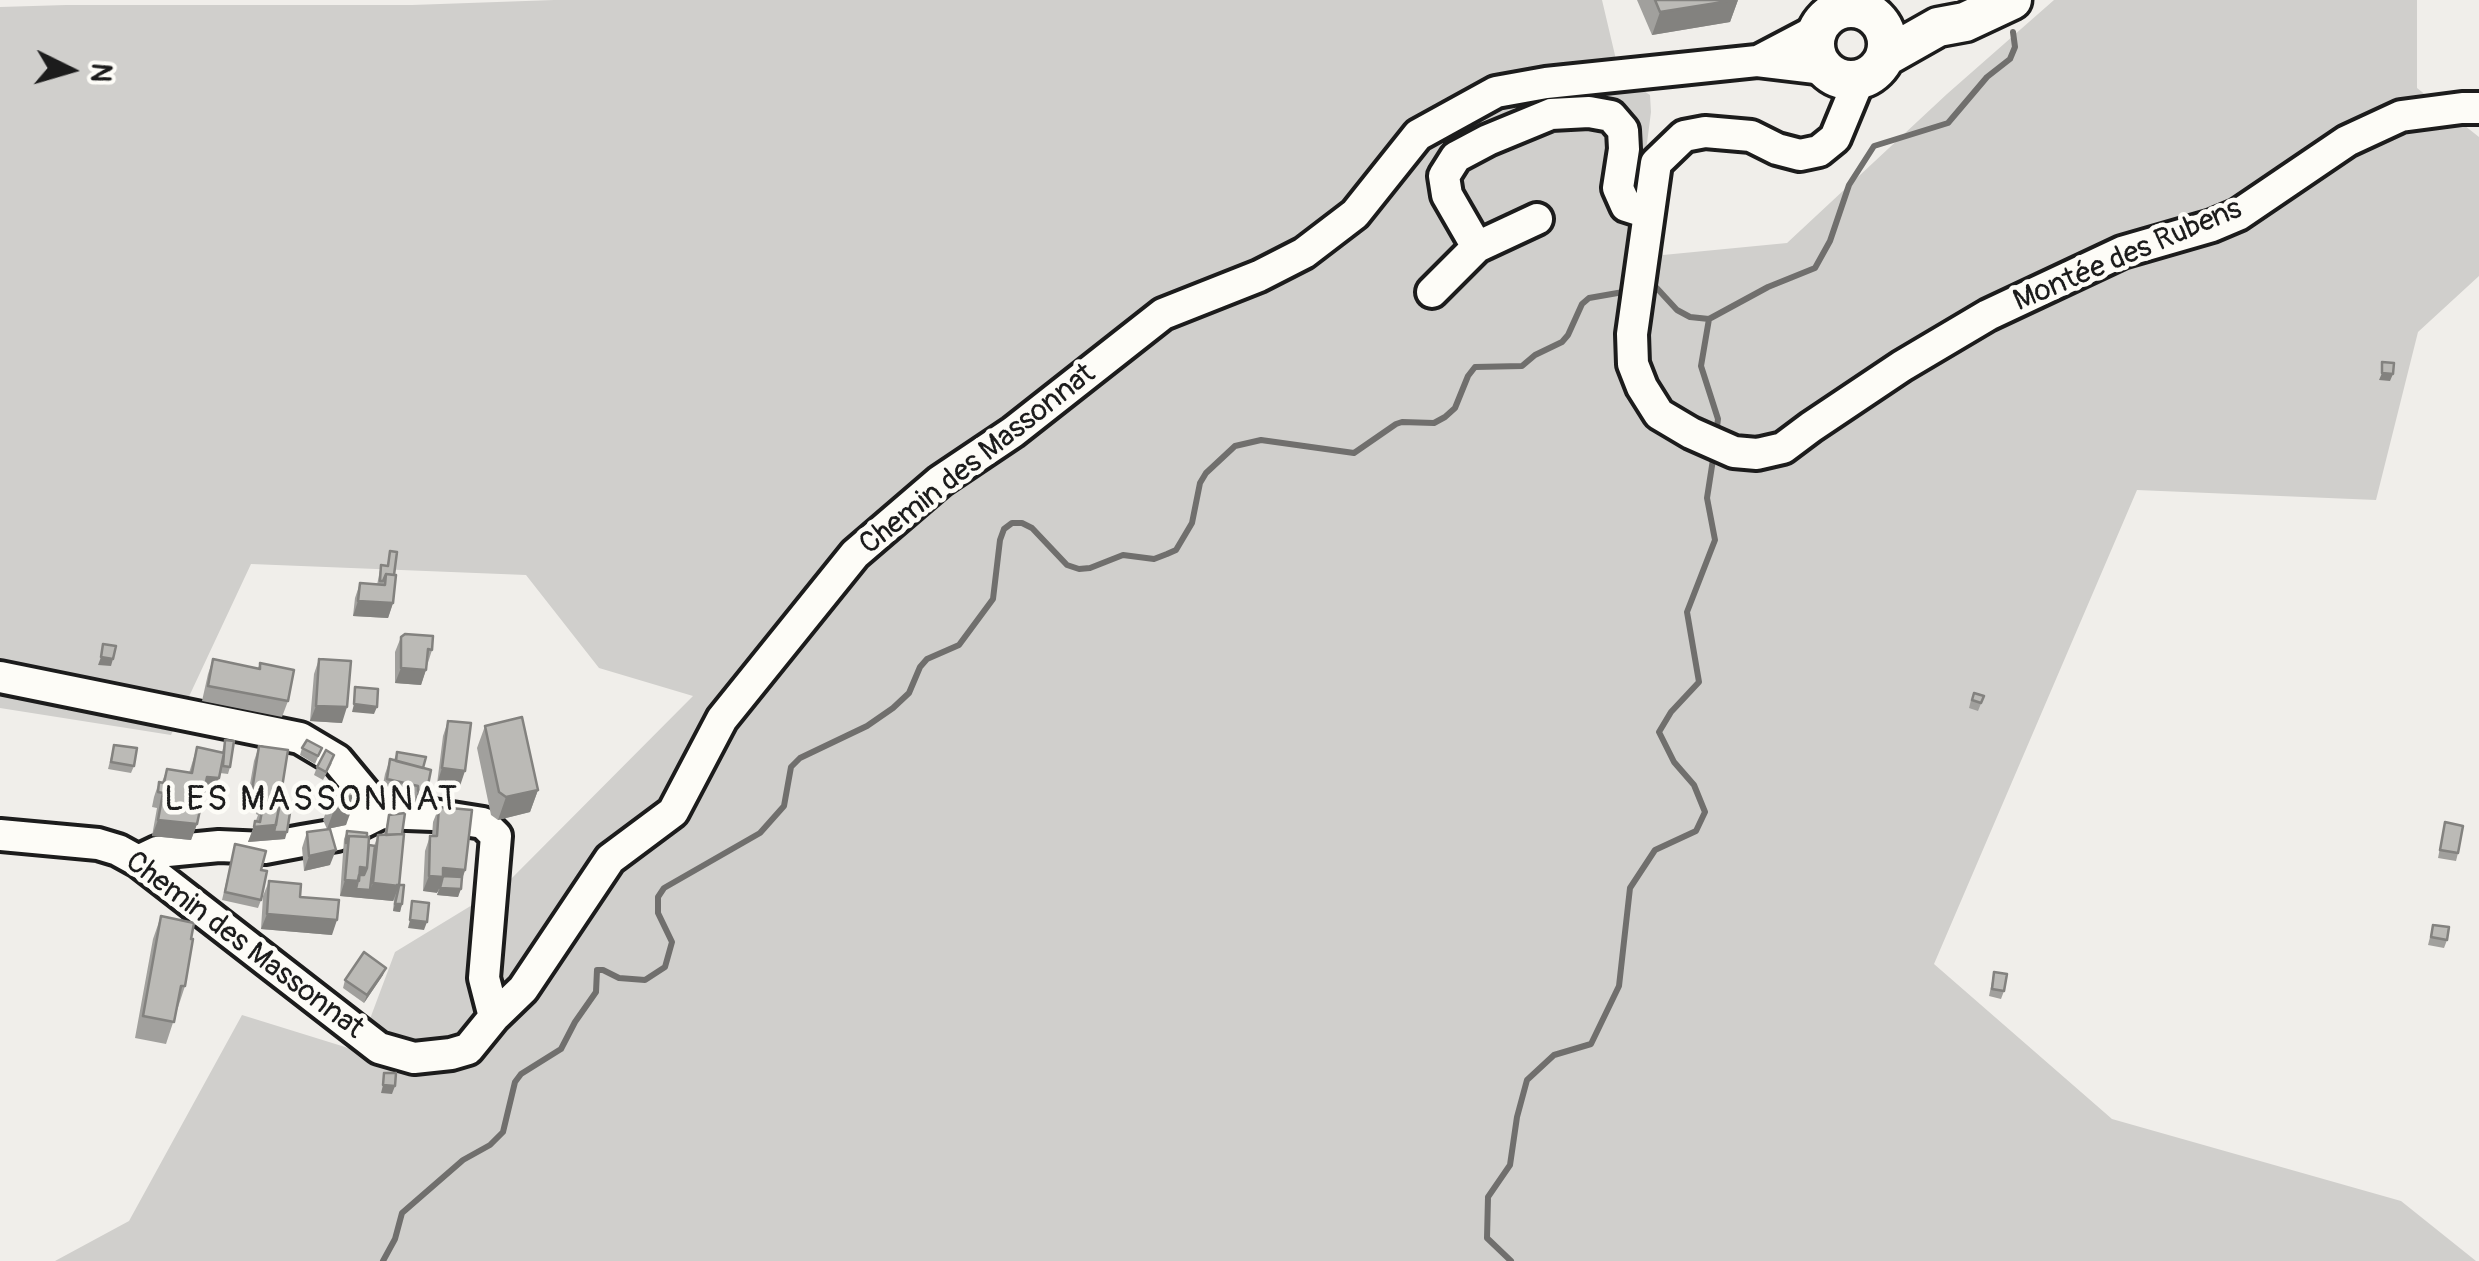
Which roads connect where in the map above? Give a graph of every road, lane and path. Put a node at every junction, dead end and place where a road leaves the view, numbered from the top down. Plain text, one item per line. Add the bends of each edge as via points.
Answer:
1 (2012, 0) edge
2 (1845, 12) edge
3 (1938, 27) junction
4 (1758, 61) junction
5 (1851, 71) junction
6 (2479, 108) edge
7 (1648, 213) junction
8 (1537, 219) dead end
9 (1477, 247) junction
10 (1432, 292) dead end
11 (0, 677) edge
12 (381, 813) junction
13 (0, 835) edge
14 (138, 861) junction
15 (494, 1017) junction

1 - 3 main road
2 - 3 main road
2 - 4 street, Chemin des Massonnat
2 - 5 main road via 1815,51
2 - 5 main road via 1883,27 1887,39
3 - 5 main road
4 - 5 street, Chemin des Massonnat
4 - 15 street, Chemin des Massonnat via 1496,92 1418,135 1355,214 1304,253 1163,314 940,481 855,554 722,719 673,812 610,859 522,989
5 - 7 street via 1844,119 1836,138 1819,151 1800,155 1727,132 1684,136 1656,163
6 - 7 street, Montée des Rubens via 2401,116 2347,141 2238,216 2122,252 1988,315 1784,448 1757,454 1734,452 1691,433 1659,414 1642,387 1632,364 1632,334
7 - 9 street via 1626,206 1618,188 1623,130 1611,116 1551,114 1456,157 1444,176
8 - 9 street
9 - 10 street
11 - 12 street via 300,738 337,760
12 - 14 street via 336,835 265,848 158,852
12 - 15 street via 483,823 496,836 484,978
13 - 14 street, Chemin des Massonnat via 98,844
14 - 15 street, Chemin des Massonnat via 379,1048 414,1058 451,1054 468,1049

